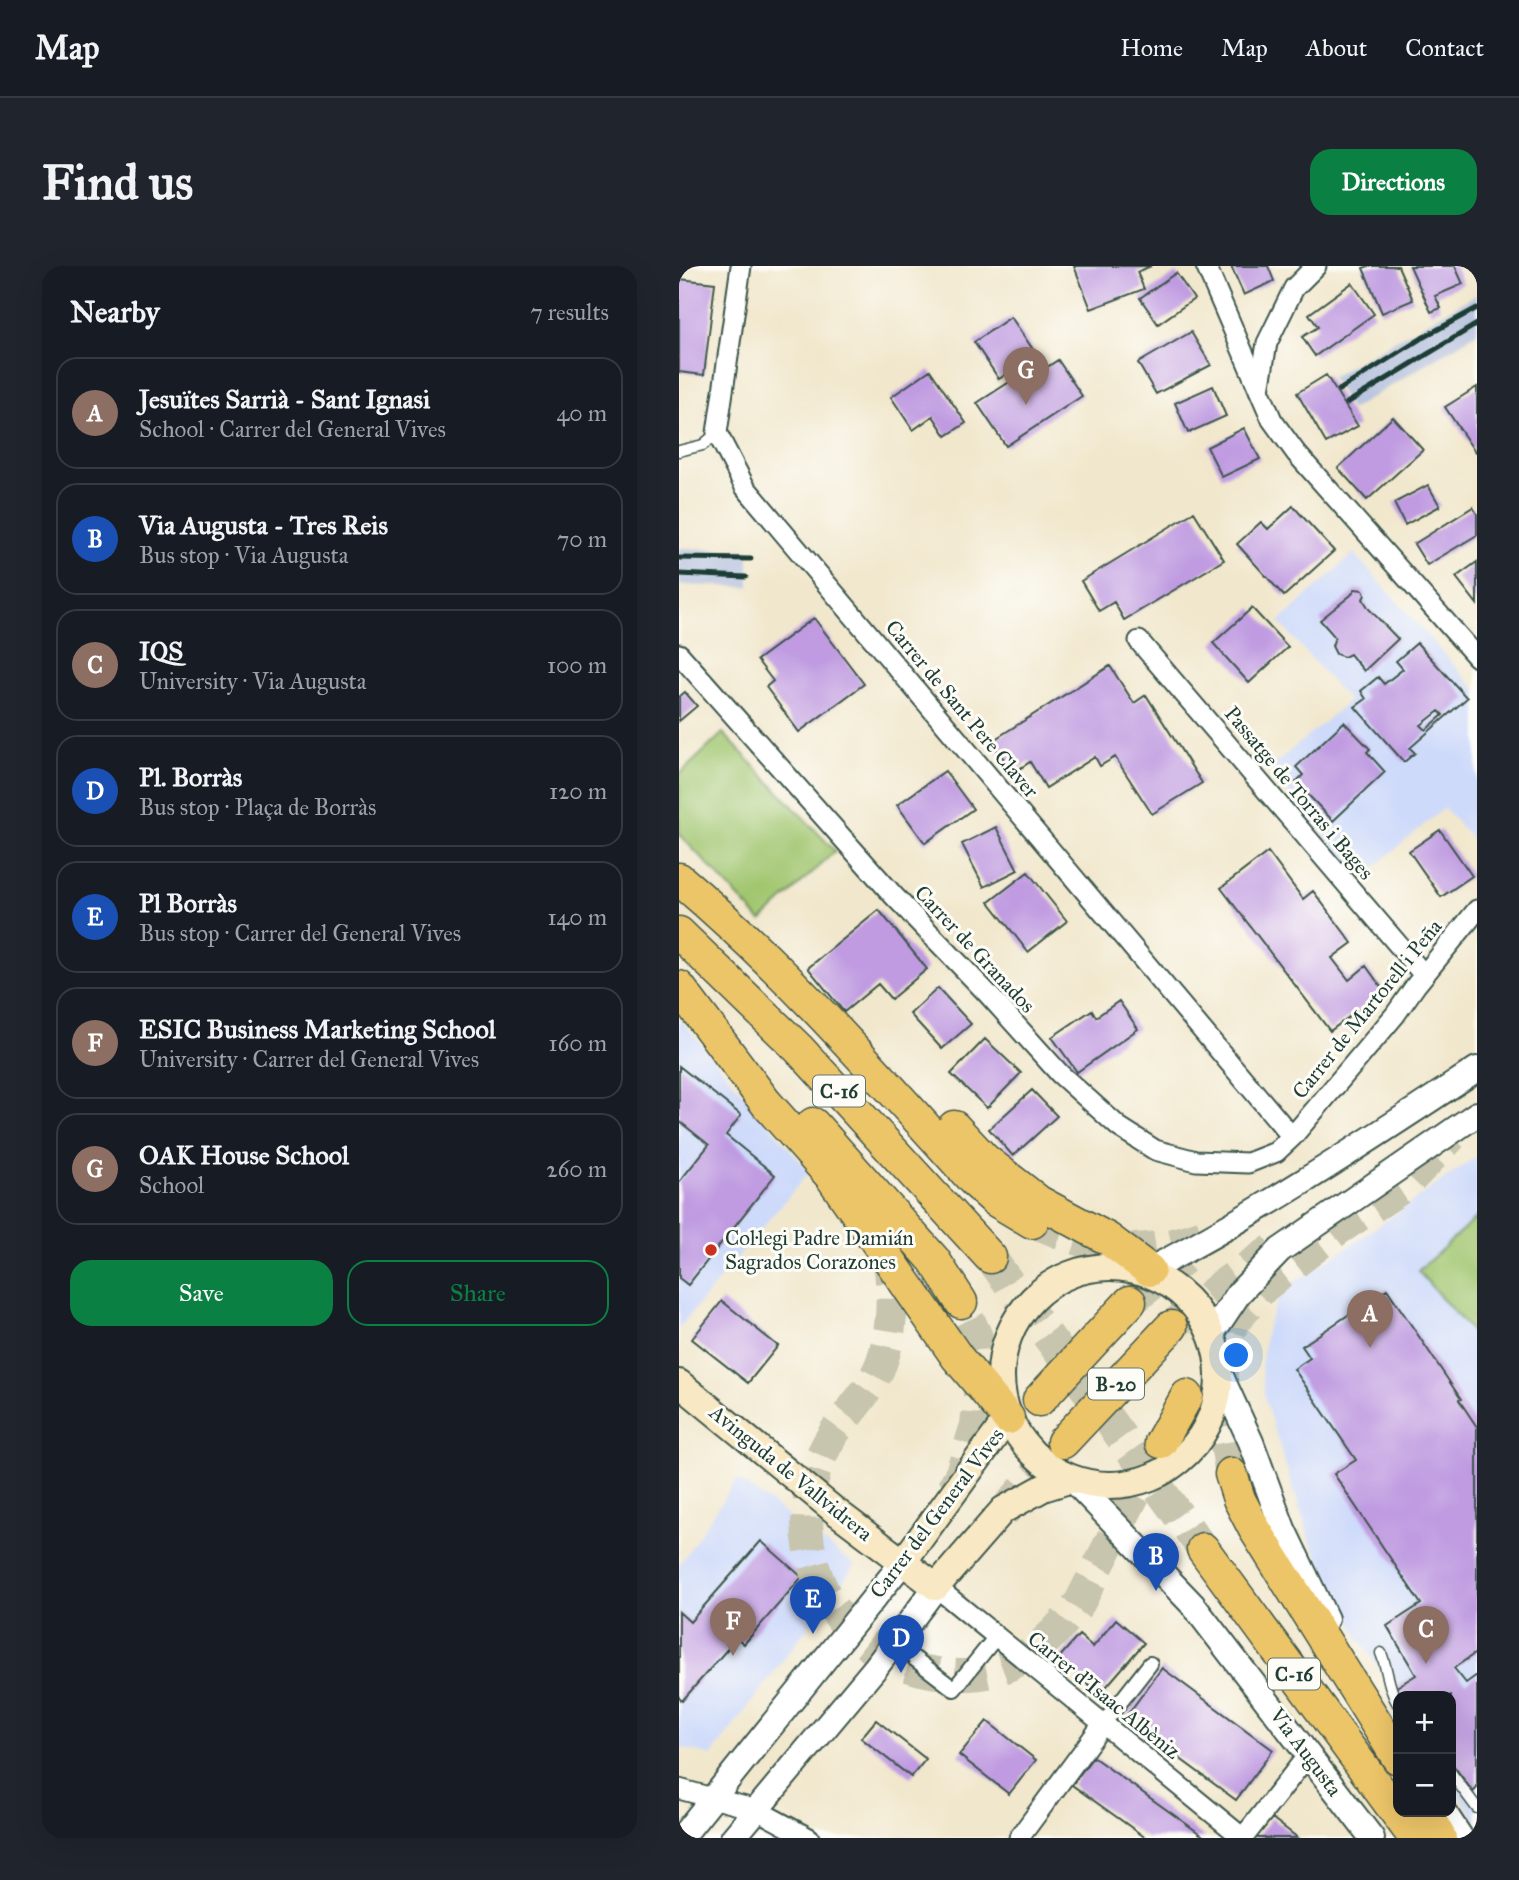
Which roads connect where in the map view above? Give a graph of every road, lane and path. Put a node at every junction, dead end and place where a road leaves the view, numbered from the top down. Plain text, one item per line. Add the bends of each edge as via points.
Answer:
1 (741, 266) edge
2 (1206, 266) edge
3 (1316, 266) edge
4 (1259, 391) junction
5 (717, 433) junction
6 (679, 452) edge
7 (1139, 640) dead end
8 (679, 654) edge
9 (1477, 657) edge
10 (679, 879) edge
11 (1477, 910) edge
12 (679, 933) edge
13 (1424, 975) junction
14 (679, 986) edge
15 (827, 1018) junction
16 (1477, 1069) edge
17 (1477, 1114) edge
18 (1292, 1137) junction
19 (863, 1178) junction
20 (1032, 1222) tunnel mouth
21 (882, 1225) tunnel mouth
22 (990, 1257) tunnel mouth
23 (1149, 1270) junction
24 (961, 1302) tunnel mouth
25 (1130, 1302) tunnel mouth
26 (1171, 1328) tunnel mouth
27 (1211, 1335) junction
28 (1219, 1372) junction
29 (679, 1383) edge
30 (1187, 1396) dead end
31 (1039, 1399) dead end
32 (1008, 1418) junction
33 (1063, 1441) tunnel mouth
34 (1161, 1441) tunnel mouth
35 (1231, 1474) tunnel mouth
36 (1072, 1479) junction
37 (1203, 1549) tunnel mouth
38 (903, 1562) junction
39 (936, 1587) junction
40 (991, 1643) dead end
41 (1381, 1653) dead end
42 (915, 1659) dead end
43 (1150, 1664) dead end
44 (1393, 1695) edge
45 (1103, 1724) junction
46 (1393, 1732) edge
47 (1395, 1754) edge
48 (1308, 1755) junction
49 (1456, 1780) edge
50 (679, 1789) edge
51 (713, 1797) junction
52 (1477, 1808) edge
53 (757, 1810) junction
54 (1429, 1817) edge
55 (1447, 1817) edge
56 (681, 1838) edge
57 (733, 1838) edge
58 (810, 1838) edge
59 (1019, 1838) edge
60 (1243, 1838) edge
61 (1372, 1838) edge
62 (1415, 1838) edge
63 (1440, 1838) edge
64 (1461, 1838) edge

1 - 5 street
2 - 4 street
3 - 4 street via 1294,288 1267,343
4 - 9 street via 1272,420 1296,453
5 - 6 lane via 703,444
5 - 18 street, Carrer de Sant Pere Claver via 745,486
7 - 13 street, Passatge de Torras i Bages
8 - 18 street, Carrer de Granados via 894,896 1060,1074 1119,1127 1155,1150 1196,1161 1248,1163 1276,1152
10 - 15 highway
11 - 13 street, Carrer de Martorell i Peña
12 - 22 highway, C-16 via 799,1049
13 - 18 street, Carrer de Martorell i Peña
14 - 19 highway
14 - 32 highway via 766,1103 831,1175 957,1357
15 - 20 highway via 973,1181
15 - 23 highway via 891,1060 984,1160 1039,1202 1108,1238
16 - 23 street via 1304,1182
17 - 27 street via 1280,1251 1238,1293
19 - 21 highway
19 - 24 highway via 934,1259
23 - 27 main road via 1183,1294
23 - 32 main road via 1115,1266 1069,1275 1029,1303 1014,1322 1002,1360
25 - 31 highway, B-20
26 - 33 highway, B-20
27 - 28 main road
28 - 36 main road via 1212,1418 1182,1459 1154,1476 1123,1485
28 - 46 street via 1311,1591
29 - 38 main road, Avinguda de Vallvidrera
30 - 34 highway
32 - 36 main road via 1034,1455
32 - 38 main road, Carrer del General Vives
35 - 47 highway via 1254,1528
36 - 39 main road, Carrer del General Vives via 1003,1510
36 - 48 street, Via Augusta via 1193,1605
37 - 62 highway, C-16
38 - 39 main road, Avinguda de Vallvidrera
38 - 51 street, Carrer del General Vives
39 - 45 street, Carrer d'Isaac Albèniz
39 - 53 street, Carrer del General Vives
40 - 42 street via 954,1689
41 - 44 lane
43 - 45 street
45 - 59 street
45 - 60 street, Carrer d'Isaac Albèniz
48 - 60 street
48 - 61 street, Via Augusta
49 - 52 lane
50 - 51 street
51 - 53 street
51 - 56 street, Carrer del General Vives
53 - 57 street, Carrer del General Vives
53 - 58 street
54 - 63 highway
55 - 64 street

